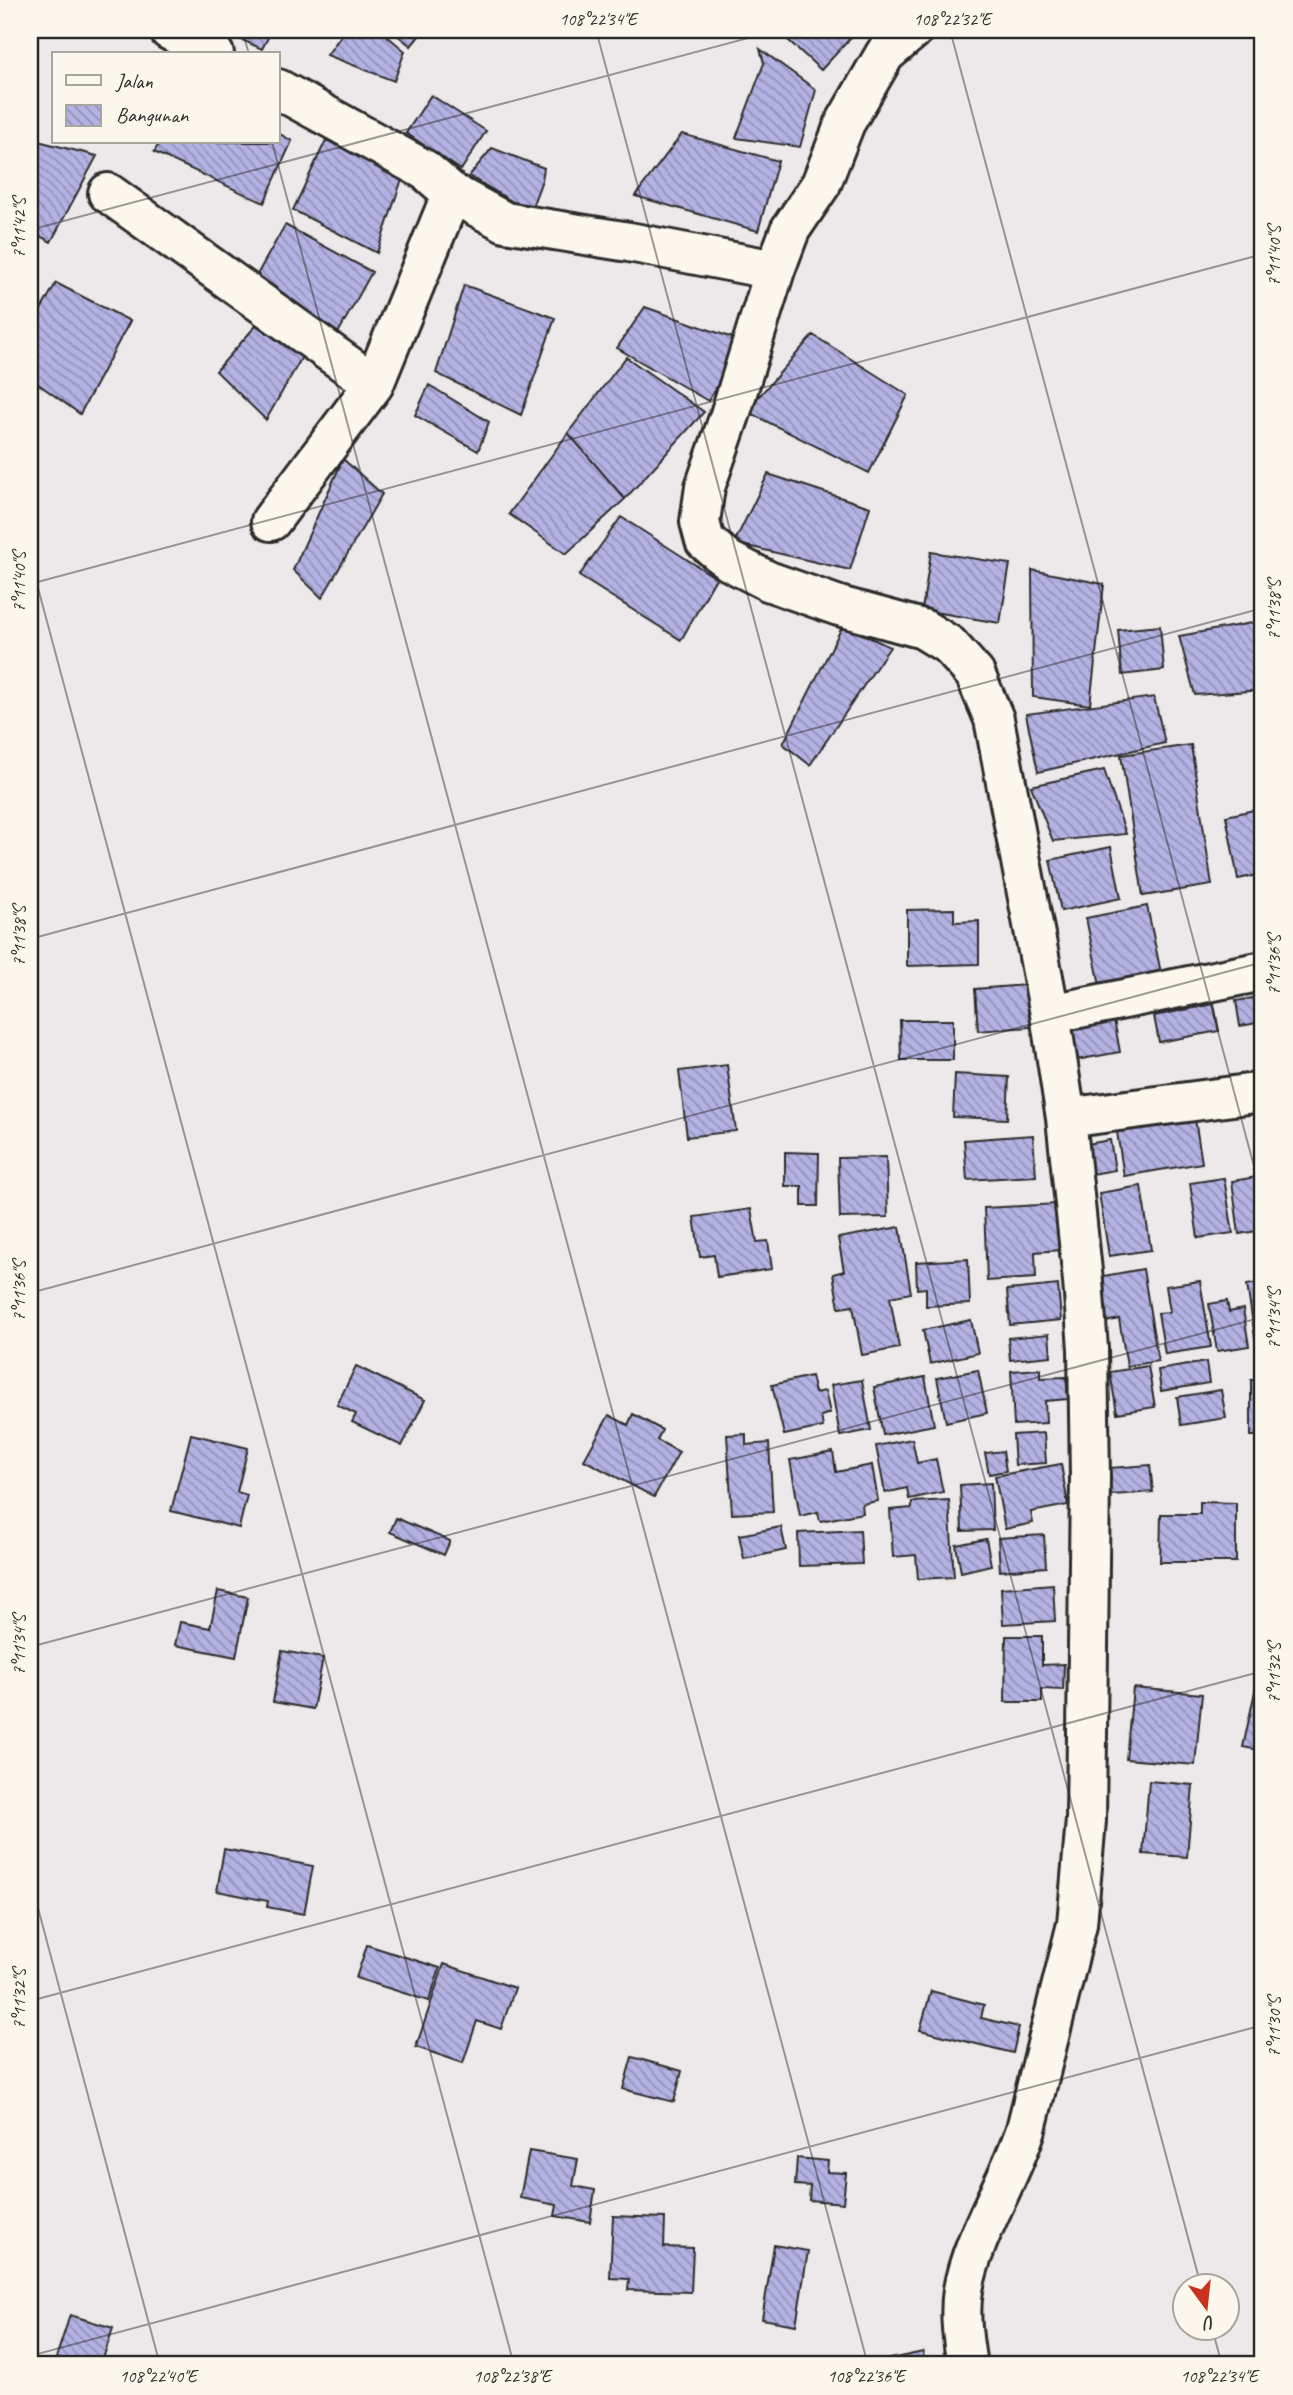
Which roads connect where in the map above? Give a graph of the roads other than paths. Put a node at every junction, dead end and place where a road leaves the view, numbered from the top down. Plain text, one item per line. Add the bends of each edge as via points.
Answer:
1 (169, 30) edge
2 (913, 30) edge
3 (210, 52) edge
4 (280, 90) edge
5 (108, 192) dead end
6 (452, 193) junction
7 (775, 270) junction
8 (374, 384) junction
9 (271, 521) dead end
10 (1263, 971) edge
11 (1050, 1014) junction
12 (1263, 1092) edge
13 (1066, 1118) junction
14 (967, 2365) edge

1 - 3 street
2 - 7 street via 885,54 858,100 821,184 790,230
4 - 6 street via 425,170
5 - 8 street
6 - 7 street via 505,222
6 - 8 street
7 - 11 street via 705,487 700,522 705,541 729,561 768,581 923,629 949,645 975,674 994,719
8 - 9 street
10 - 11 street
11 - 13 street
12 - 13 street
13 - 14 street via 1083,1280 1089,1408 1083,1870 1077,1924 1026,2129 971,2258 962,2292 961,2330

